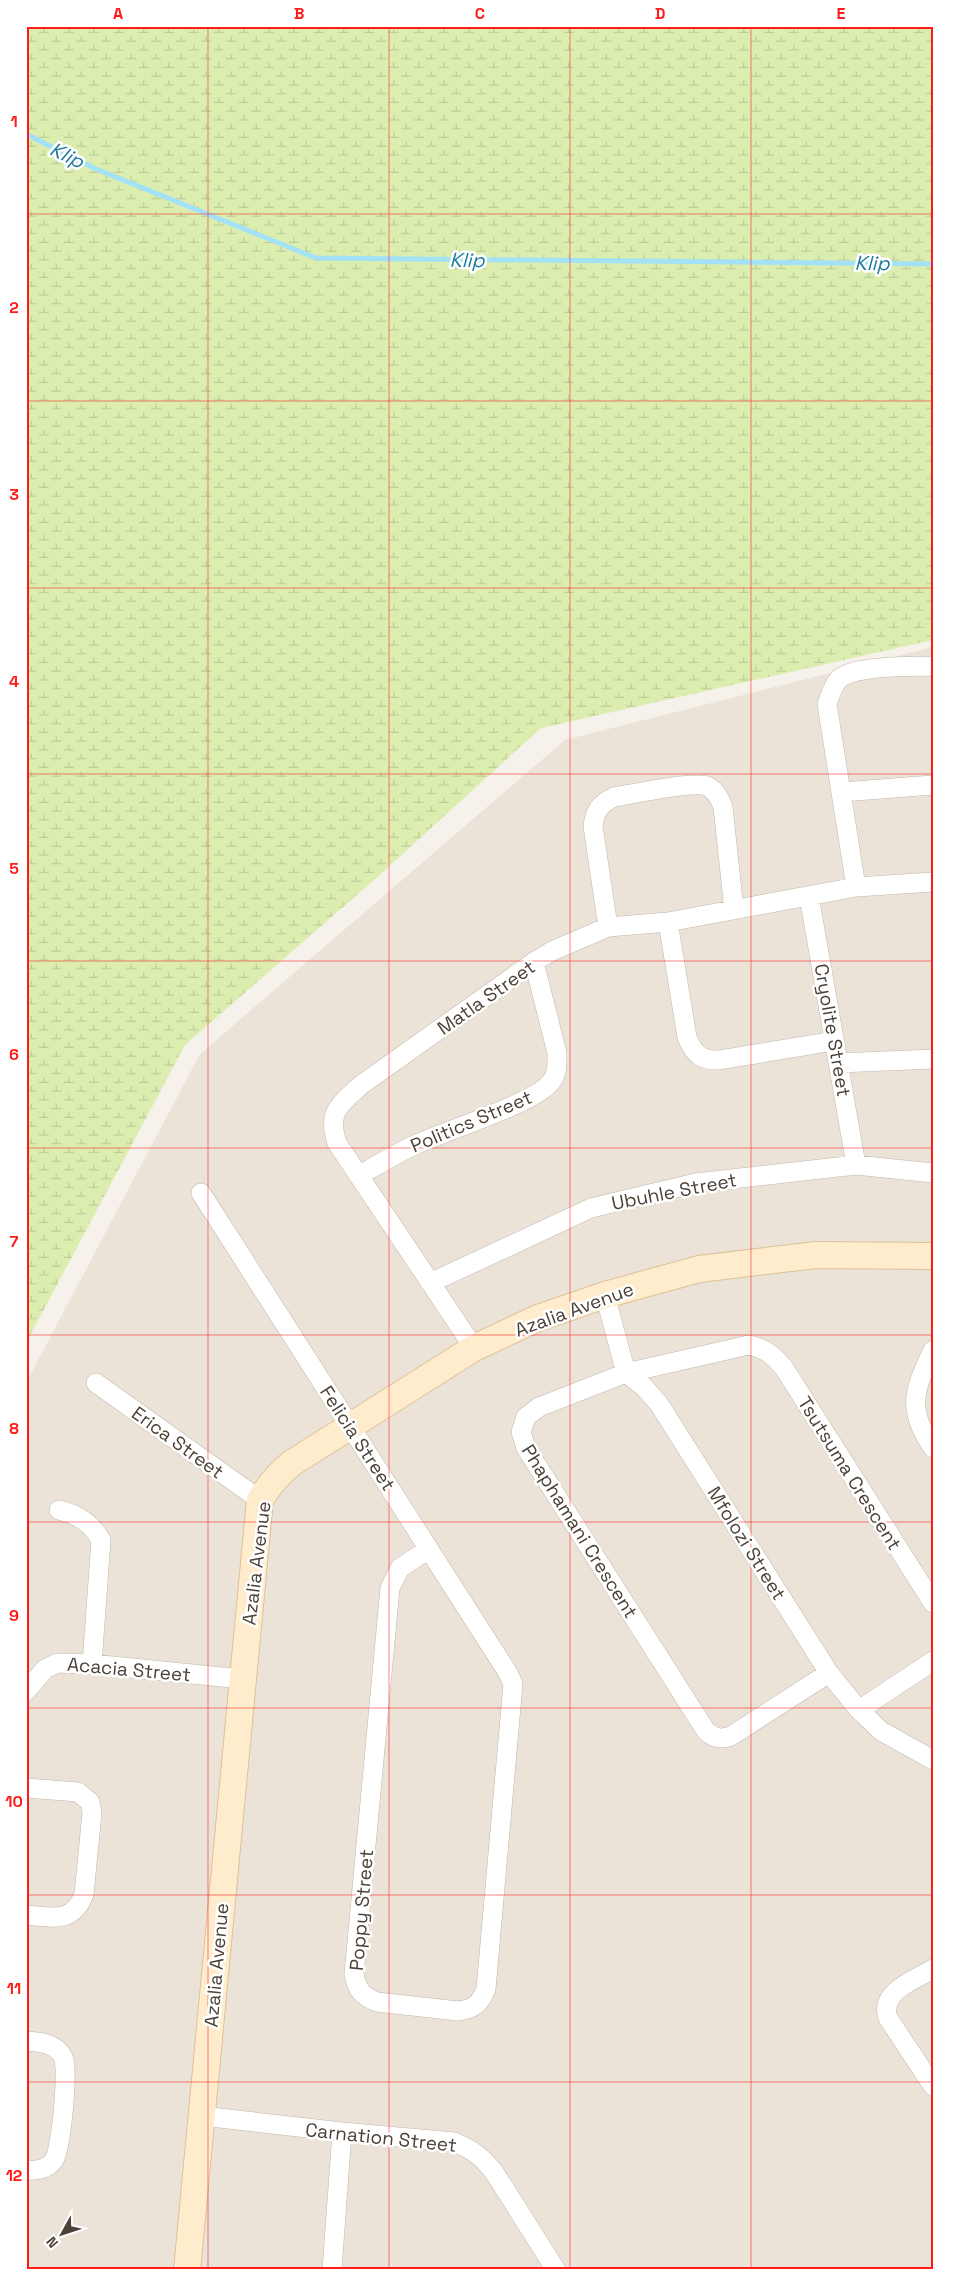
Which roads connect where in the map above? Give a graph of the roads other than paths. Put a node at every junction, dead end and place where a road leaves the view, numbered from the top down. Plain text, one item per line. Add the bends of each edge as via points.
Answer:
1 (933, 666) edge
2 (933, 785) edge
3 (842, 792) junction
4 (933, 882) edge
5 (856, 887) junction
6 (809, 896) junction
7 (734, 910) junction
8 (668, 922) junction
9 (608, 928) junction
10 (534, 962) junction
11 (834, 1041) junction
12 (933, 1059) edge
13 (838, 1063) junction
14 (856, 1165) junction
15 (933, 1173) edge
16 (360, 1175) junction
17 (201, 1193) dead end
18 (932, 1256) edge
19 (933, 1262) edge
20 (430, 1283) junction
21 (605, 1295) junction
22 (474, 1348) junction
23 (762, 1348) joint
24 (933, 1350) edge
25 (626, 1373) junction
26 (96, 1383) dead end
27 (350, 1426) junction
28 (933, 1448) edge
29 (260, 1500) junction
30 (59, 1510) dead end
31 (429, 1549) junction
32 (933, 1603) edge
33 (933, 1662) edge
34 (92, 1664) junction
35 (829, 1673) junction
36 (242, 1679) junction
37 (513, 1684) joint
38 (26, 1691) edge
39 (859, 1710) junction
40 (933, 1760) edge
41 (26, 1788) edge
42 (26, 1915) edge
43 (933, 1969) edge
44 (26, 2041) edge
45 (933, 2086) edge
46 (202, 2116) junction
47 (342, 2132) junction
48 (26, 2170) edge
49 (187, 2270) edge
50 (332, 2270) edge
51 (556, 2270) edge

1 - 3 street via 854,672 840,679 832,690 827,704
2 - 3 street
3 - 5 street
4 - 5 street, Matla Street
5 - 6 street, Matla Street
6 - 7 street, Matla Street
6 - 11 street, Cryolite Street
7 - 8 street, Matla Street
7 - 9 street via 723,807 718,794 707,786 694,785 614,797 602,802 595,813 593,826
8 - 9 street, Matla Street
8 - 11 street via 687,1037 692,1050 700,1057 719,1060
9 - 10 street, Matla Street
10 - 16 street, Matla Street via 361,1085 342,1102 333,1114 332,1127 337,1143
10 - 16 street, Politics Street via 557,1053 558,1068 551,1082 518,1103 418,1143
11 - 13 street, Cryolite Street
12 - 13 street
13 - 14 street, Cryolite Street
14 - 15 street, Ubuhle Street
14 - 20 street, Ubuhle Street via 696,1183 619,1200 591,1208
16 - 20 street, Matla Street
17 - 27 street, Felicia Street
18 - 19 street
18 - 21 street, Azalia Avenue via 816,1255 698,1269
20 - 22 street, Matla Street
21 - 22 street, Azalia Avenue via 538,1318
21 - 25 street
22 - 27 street, Azalia Avenue
23 - 25 street, Phaphamani Crescent via 749,1345
23 - 32 street, Tsutsuma Crescent via 773,1354 784,1368
24 - 28 street via 919,1379 914,1399 916,1416
25 - 35 street, Mfolozi Street via 659,1404
25 - 35 street, Phaphamani Crescent via 539,1407 526,1417 521,1432 526,1448 706,1731 722,1739 731,1736
26 - 29 street, Erica Street
27 - 29 street, Azalia Avenue via 278,1474
27 - 31 street, Felicia Street
29 - 36 street, Azalia Avenue
30 - 34 street via 84,1521 95,1529 101,1540
31 - 37 street, Felicia Street
31 - 37 street, Poppy Street via 400,1568 390,1588 354,1974 357,1987 365,1997 377,2002 458,2011 471,2009 481,2001 486,1989
33 - 39 street
34 - 36 street, Acacia Street
34 - 38 street, Acacia Street via 58,1663 45,1669
35 - 39 street, Mfolozi Street
36 - 46 street, Azalia Avenue
39 - 40 street, Mfolozi Street via 894,1740
41 - 42 street via 78,1792 90,1802 92,1813 80,1907 70,1915 57,1917
43 - 45 street via 893,1993 885,2009
44 - 48 street via 55,2047 64,2057 66,2070 54,2160 44,2168
46 - 47 street, Carnation Street
46 - 49 street, Azalia Avenue
47 - 50 street
47 - 51 street, Carnation Street via 454,2142 470,2148 494,2172

